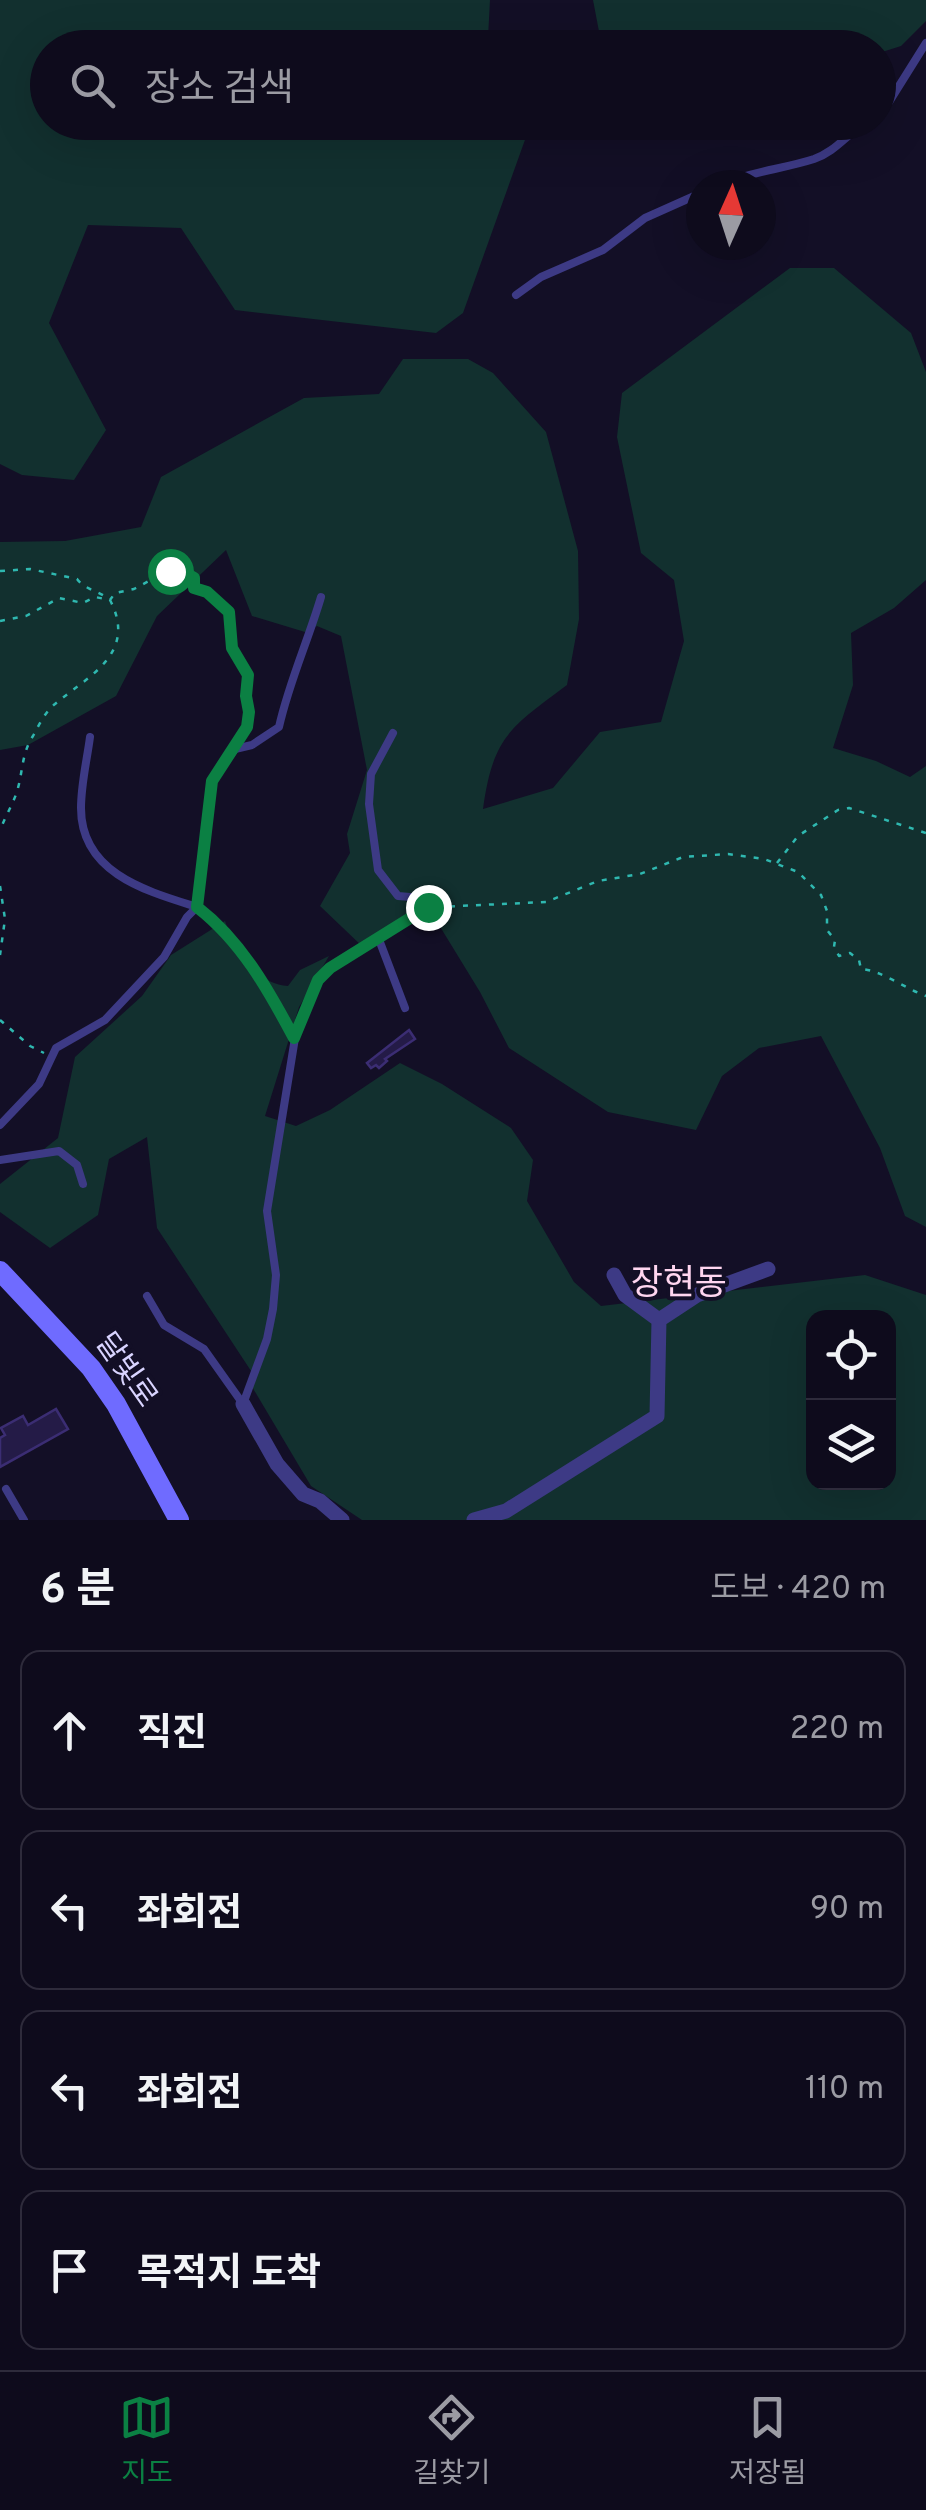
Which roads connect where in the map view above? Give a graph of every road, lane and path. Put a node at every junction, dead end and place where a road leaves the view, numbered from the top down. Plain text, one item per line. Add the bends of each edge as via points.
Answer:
1 (926, 43) edge
2 (896, 91) edge
3 (846, 140) edge
4 (774, 170) edge
5 (686, 200) edge
6 (516, 295) dead end
7 (0, 571) edge
8 (322, 597) dead end
9 (110, 600) junction
10 (0, 621) edge
11 (394, 733) dead end
12 (90, 737) dead end
13 (234, 750) junction
14 (0, 830) edge
15 (926, 833) edge
16 (776, 864) junction
17 (0, 886) edge
18 (197, 907) junction
19 (428, 907) junction
20 (378, 937) junction
21 (0, 955) edge
22 (926, 996) edge
23 (405, 1008) dead end
24 (0, 1020) edge
25 (294, 1038) junction
26 (50, 1056) junction
27 (0, 1125) edge
28 (0, 1160) edge
29 (83, 1184) dead end
30 (768, 1268) dead end
31 (1, 1271) edge
32 (614, 1275) dead end
33 (147, 1296) dead end
34 (659, 1320) junction
35 (243, 1404) junction
36 (6, 1489) dead end
37 (24, 1520) edge
38 (180, 1520) edge
39 (342, 1520) edge
40 (474, 1520) edge

1 - 2 lane
3 - 4 lane via 818,158
5 - 6 lane
7 - 9 path via 66,576
8 - 13 lane via 279,727
9 - 10 path via 59,598
9 - 13 path via 175,567 194,578 194,588 220,601 231,618 232,648 248,675 247,727
9 - 14 path via 118,625 111,654 45,715 21,762 18,792
11 - 19 lane via 371,774 378,870 398,896 422,898
12 - 18 lane via 80,804 92,850 122,880
13 - 18 lane via 212,781
15 - 16 path via 838,810 798,836
16 - 19 path via 728,854 683,857 546,902
16 - 22 path via 798,872 821,895 840,956 850,954 861,969
17 - 21 path
18 - 25 lane via 262,979
18 - 26 lane via 164,957 105,1020
19 - 20 lane
20 - 23 lane
20 - 25 lane via 318,980
24 - 26 path
25 - 35 lane via 268,1198 273,1310
26 - 27 lane via 38,1084
28 - 29 lane via 59,1150 77,1165
30 - 34 street via 697,1295
31 - 38 main road, 달빛로 via 92,1368
32 - 34 street via 624,1295
33 - 35 lane via 164,1325 204,1348
34 - 40 street via 658,1416 506,1511
35 - 39 street via 302,1494
36 - 37 lane

